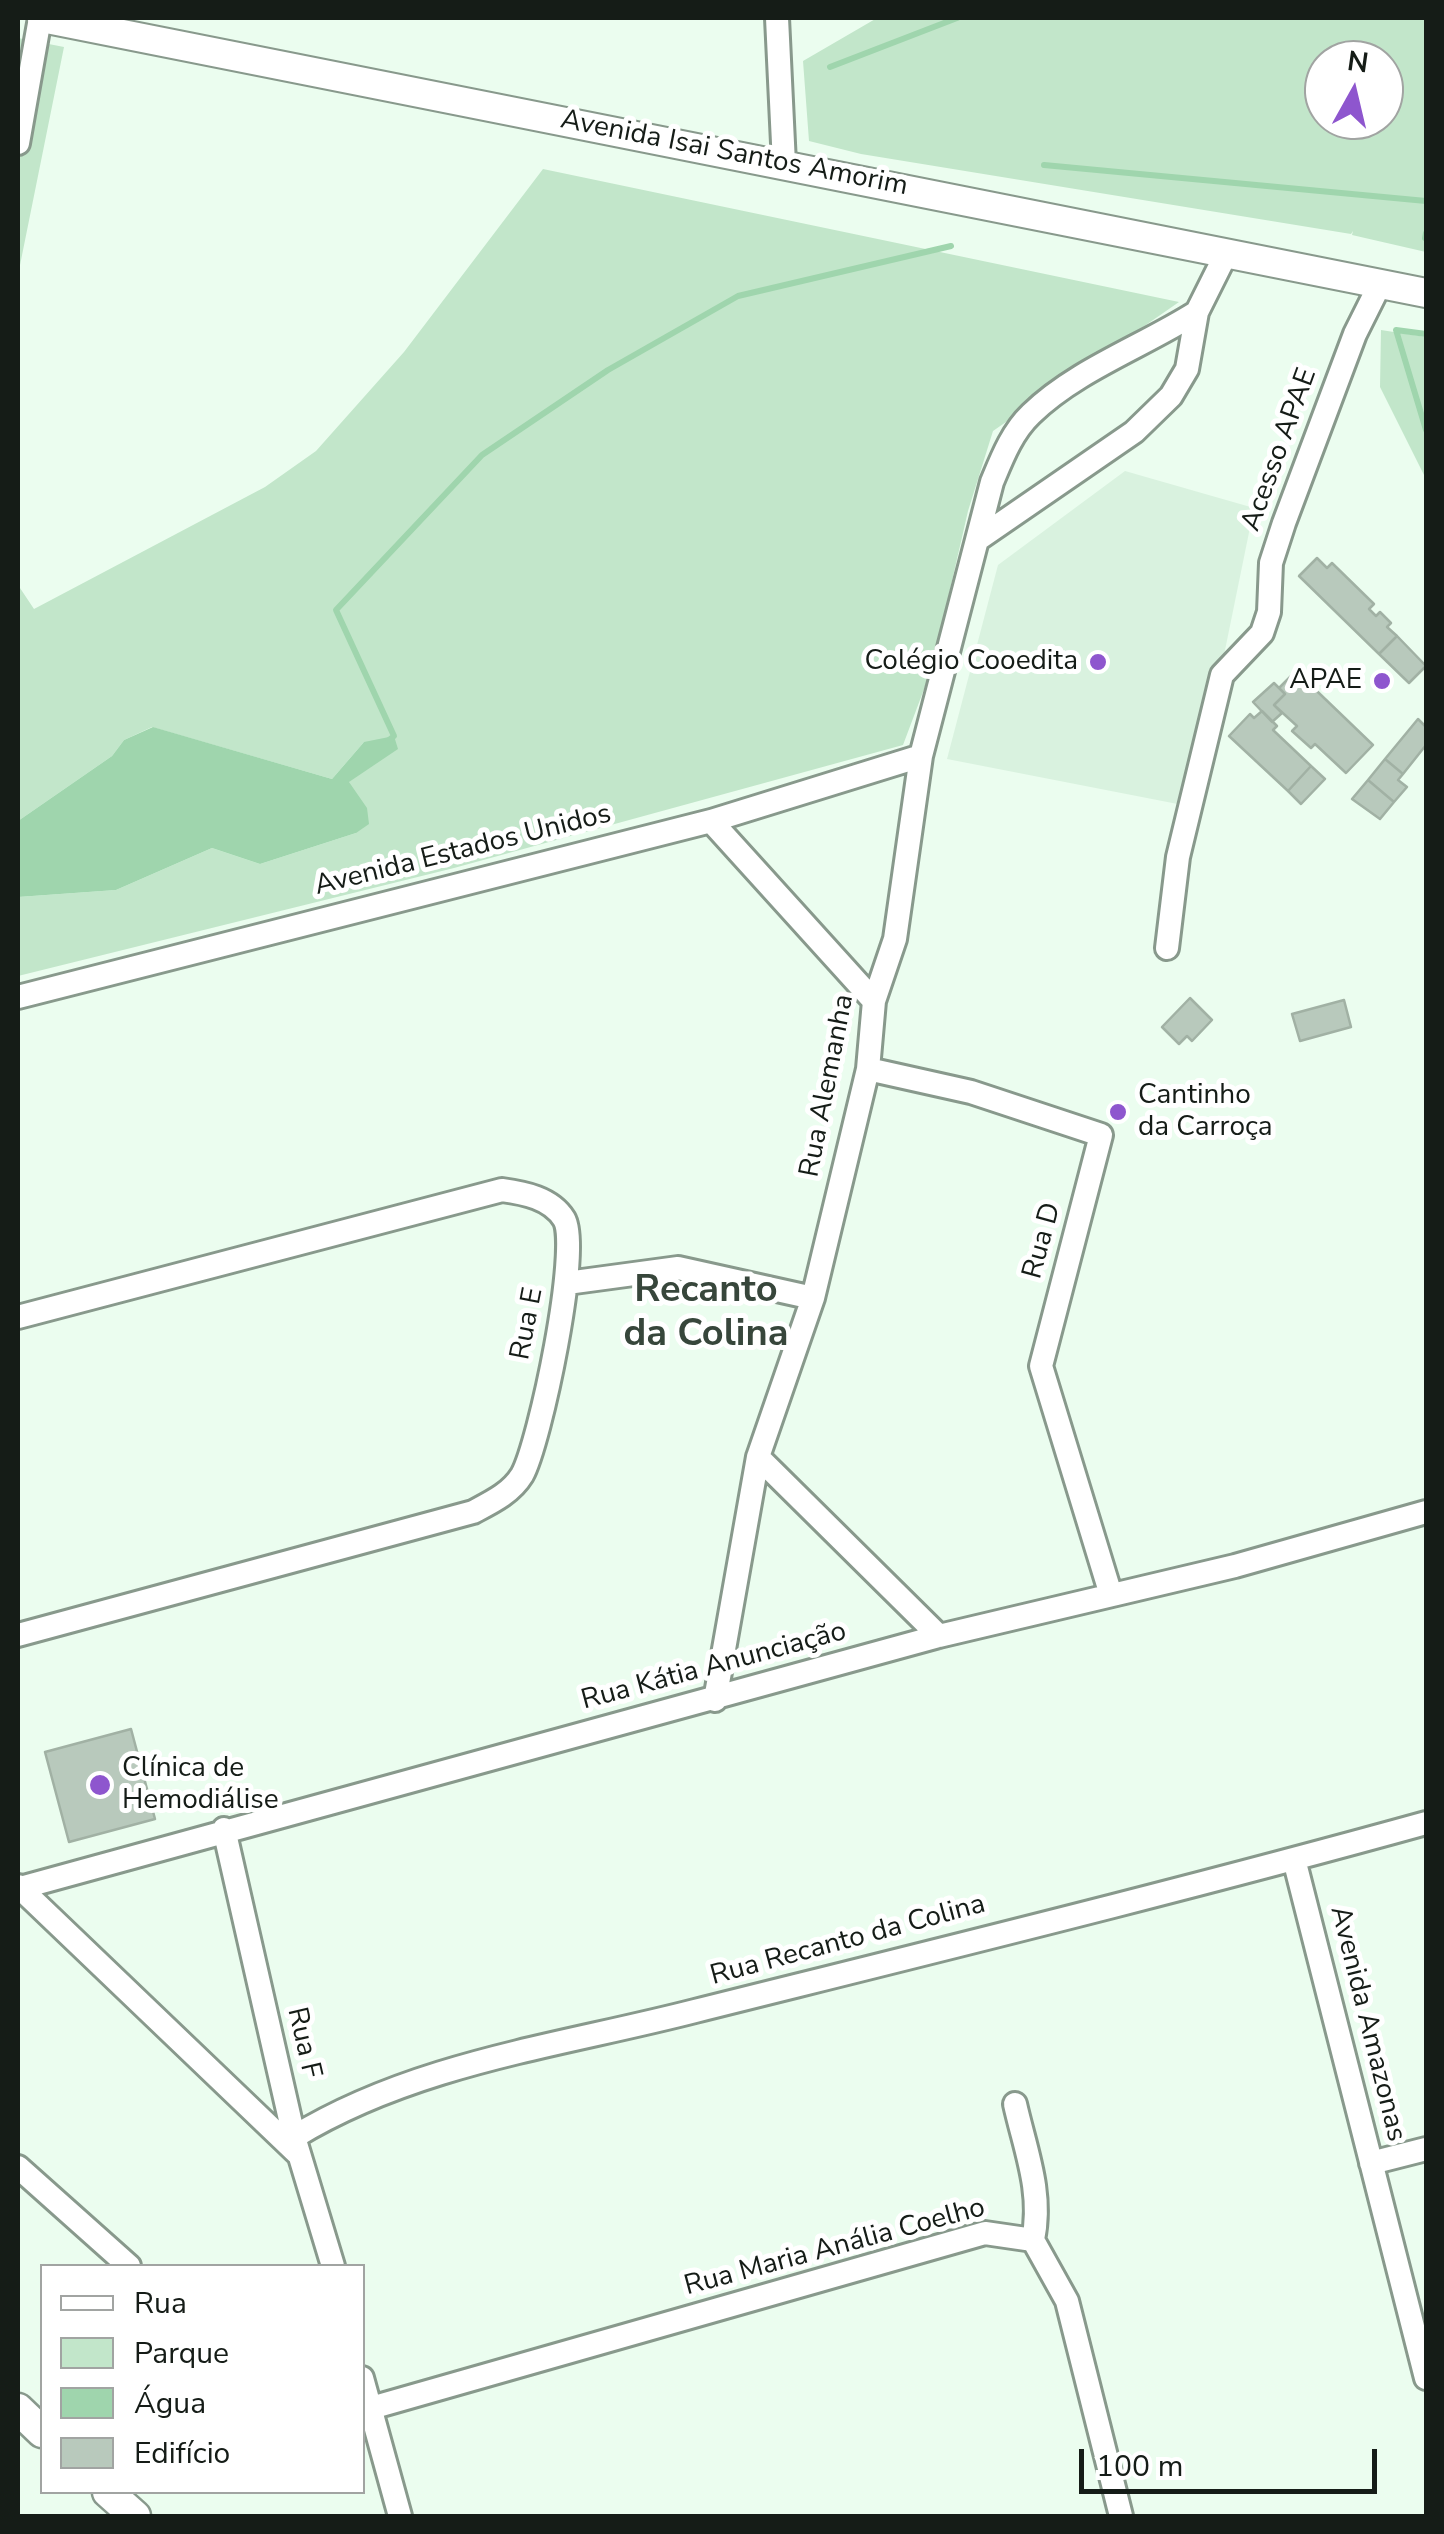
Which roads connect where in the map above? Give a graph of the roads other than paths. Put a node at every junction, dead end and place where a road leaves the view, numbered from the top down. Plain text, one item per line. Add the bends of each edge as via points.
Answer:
1 (41, 18) edge
2 (777, 18) edge
3 (18, 142) edge
4 (784, 164) junction
5 (1226, 252) junction
6 (1380, 284) junction
7 (1426, 293) edge
8 (1197, 312) junction
9 (977, 540) junction
10 (921, 756) junction
11 (710, 821) junction
12 (1168, 948) dead end
13 (18, 997) edge
14 (874, 1000) junction
15 (868, 1069) junction
16 (567, 1283) junction
17 (813, 1298) junction
18 (18, 1317) edge
19 (758, 1457) junction
20 (1426, 1512) edge
21 (1111, 1595) junction
22 (18, 1635) edge
23 (939, 1636) junction
24 (714, 1700) junction
25 (1426, 1823) edge
26 (224, 1829) junction
27 (1294, 1859) junction
28 (18, 1887) edge
29 (1015, 2104) dead end
30 (294, 2137) junction
31 (1426, 2149) edge
32 (304, 2160) junction
33 (1371, 2163) junction
34 (18, 2167) edge
35 (1032, 2240) junction
36 (127, 2264) edge
37 (332, 2264) edge
38 (1426, 2378) edge
39 (367, 2406) edge
40 (18, 2409) edge
41 (40, 2430) edge
42 (110, 2494) edge
43 (135, 2516) edge
44 (400, 2516) edge
45 (1122, 2516) edge

1 - 3 street
1 - 4 main road, Avenida Isai Santos Amorim
2 - 4 street
4 - 5 main road, Avenida Isai Santos Amorim
5 - 6 main road, Avenida Isai Santos Amorim
5 - 8 street
6 - 7 main road, Avenida Isai Santos Amorim
6 - 12 street, Acesso APAE via 1290,505 1271,563 1266,622 1222,675 1178,857
8 - 9 street via 1187,369 1171,396 1134,432
8 - 9 street, Rua Alemanha via 1029,416 1006,448
9 - 10 street, Rua Alemanha
10 - 11 street, Avenida Estados Unidos
10 - 14 street, Rua Alemanha via 895,939
11 - 13 street, Avenida Estados Unidos
11 - 14 street
14 - 15 street, Rua Alemanha
15 - 17 street, Rua Alemanha
15 - 21 street, Rua D via 971,1092 1102,1134 1041,1366
16 - 17 street via 678,1268
16 - 18 street, Rua E via 565,1220 540,1200 502,1190
16 - 22 street, Rua E via 524,1471 498,1499 474,1512
17 - 19 street, Rua Alemanha
19 - 23 street
19 - 24 street, Rua Alemanha
20 - 21 street, Rua Kátia Anunciação
21 - 23 street, Rua Kátia Anunciação
23 - 24 street, Rua Kátia Anunciação
24 - 26 street, Rua Kátia Anunciação
25 - 27 street, Rua Recanto da Colina
26 - 28 street, Rua Kátia Anunciação
26 - 30 street, Rua F
27 - 30 street, Rua Recanto da Colina via 437,2073 376,2092
27 - 33 street, Avenida Amazonas
28 - 32 street
29 - 35 street via 1035,2184
30 - 32 street, Rua F
31 - 33 street
32 - 37 street, Rua F
33 - 38 street, Avenida Amazonas
34 - 36 street
35 - 39 street, Rua Maria Anália Coelho via 985,2232
35 - 45 street via 1067,2301
39 - 44 street
40 - 41 highway
42 - 43 highway

